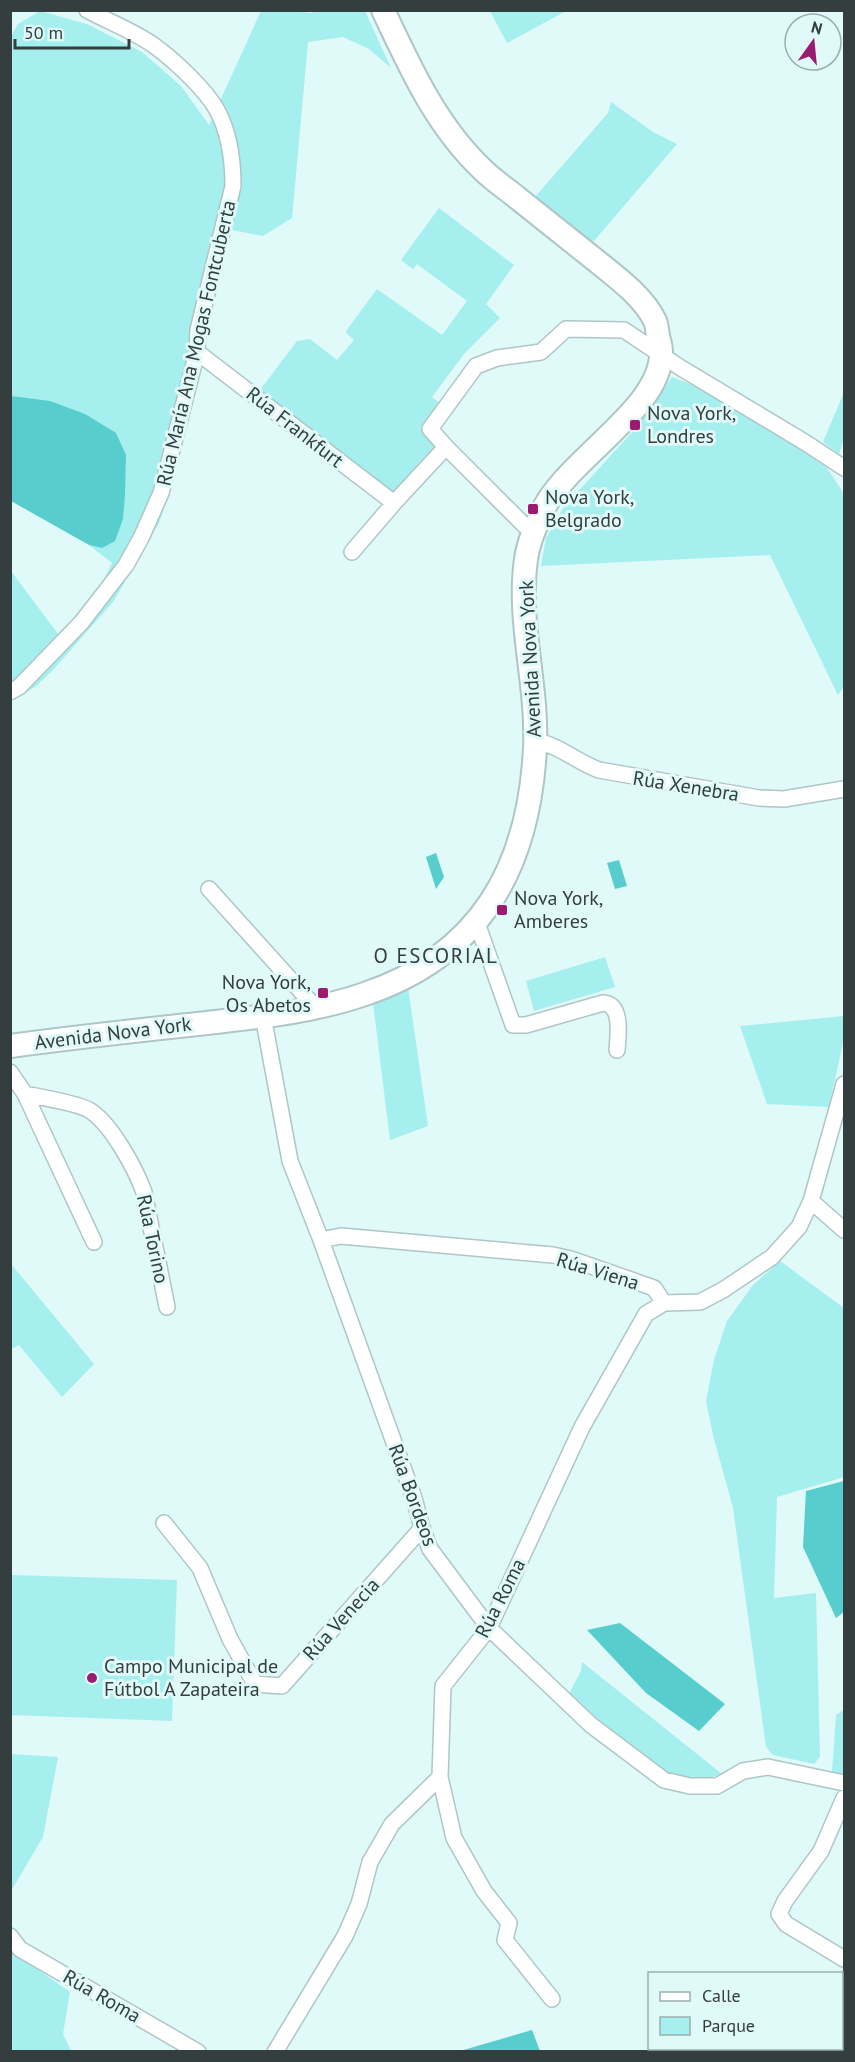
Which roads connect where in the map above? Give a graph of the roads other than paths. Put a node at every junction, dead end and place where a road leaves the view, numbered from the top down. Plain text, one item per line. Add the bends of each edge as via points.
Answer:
1 (87, 10) edge
2 (383, 10) edge
3 (197, 352) junction
4 (662, 353) junction
5 (446, 447) junction
6 (844, 468) edge
7 (394, 503) junction
8 (536, 528) junction
9 (352, 552) dead end
10 (10, 692) edge
11 (535, 741) junction
12 (844, 789) edge
13 (209, 889) dead end
14 (477, 923) junction
15 (316, 1008) junction
16 (263, 1016) junction
17 (10, 1046) edge
18 (617, 1050) dead end
19 (10, 1072) edge
20 (844, 1084) edge
21 (25, 1094) junction
22 (811, 1201) junction
23 (844, 1230) edge
24 (321, 1240) junction
25 (94, 1242) dead end
26 (664, 1303) junction
27 (167, 1307) dead end
28 (164, 1523) dead end
29 (422, 1528) junction
30 (489, 1628) junction
31 (440, 1777) junction
32 (844, 1784) edge
33 (844, 1798) edge
34 (10, 1936) edge
35 (844, 1959) edge
36 (552, 1998) dead end
37 (198, 2052) edge
38 (275, 2052) edge

1 - 3 street, Rúa María Ana Mogas Fontcuberta via 155,46 185,72 217,110 227,138 233,186 198,330
2 - 4 main road, Avenida Nova York via 442,125 482,170 632,289 655,321
3 - 7 street, Rúa Frankfurt
3 - 10 street, Rúa María Ana Mogas Fontcuberta via 161,494 141,538 126,565 81,623
4 - 5 street via 624,330 566,329 541,352 497,358 476,366 430,429
4 - 6 street
4 - 8 main road, Avenida Nova York via 657,374 644,398 568,476 543,509
5 - 7 street
5 - 8 street via 525,526
7 - 9 street
8 - 11 main road, Avenida Nova York via 526,555 523,600
11 - 12 street, Rúa Xenebra via 554,746 599,770 759,798 784,799
11 - 14 main road, Avenida Nova York via 532,784 519,846
13 - 15 street
14 - 15 main road, Avenida Nova York via 415,972 363,995
14 - 18 street via 513,1024 526,1025 610,1004 618,1025
15 - 16 main road, Avenida Nova York
16 - 17 main road, Avenida Nova York
16 - 24 street, Rúa Bordeos via 291,1161
19 - 21 street
20 - 22 street
21 - 25 street
21 - 27 street, Rúa Torino via 89,1110 108,1128 144,1191
22 - 23 street
22 - 26 street via 799,1227 772,1257 745,1277 700,1302
24 - 26 street, Rúa Viena via 341,1236 562,1257 654,1288
24 - 29 street, Rúa Bordeos
26 - 30 street, Rúa Roma via 646,1314 582,1427
28 - 29 street, Rúa Venecia via 200,1568 230,1639 255,1684 282,1686
29 - 30 street, Rúa Bordeos via 430,1549
30 - 31 street, Rúa Roma via 443,1686
30 - 32 street, Rúa Bordeos via 591,1725 664,1779 690,1786 717,1786 743,1771 768,1767
31 - 36 street, Rúa Roma via 454,1838 484,1891 509,1923 505,1940
31 - 38 street via 392,1824 370,1862 359,1904 345,1936
33 - 35 street via 821,1851 779,1914 786,1924
34 - 37 street, Rúa Roma via 20,1949

